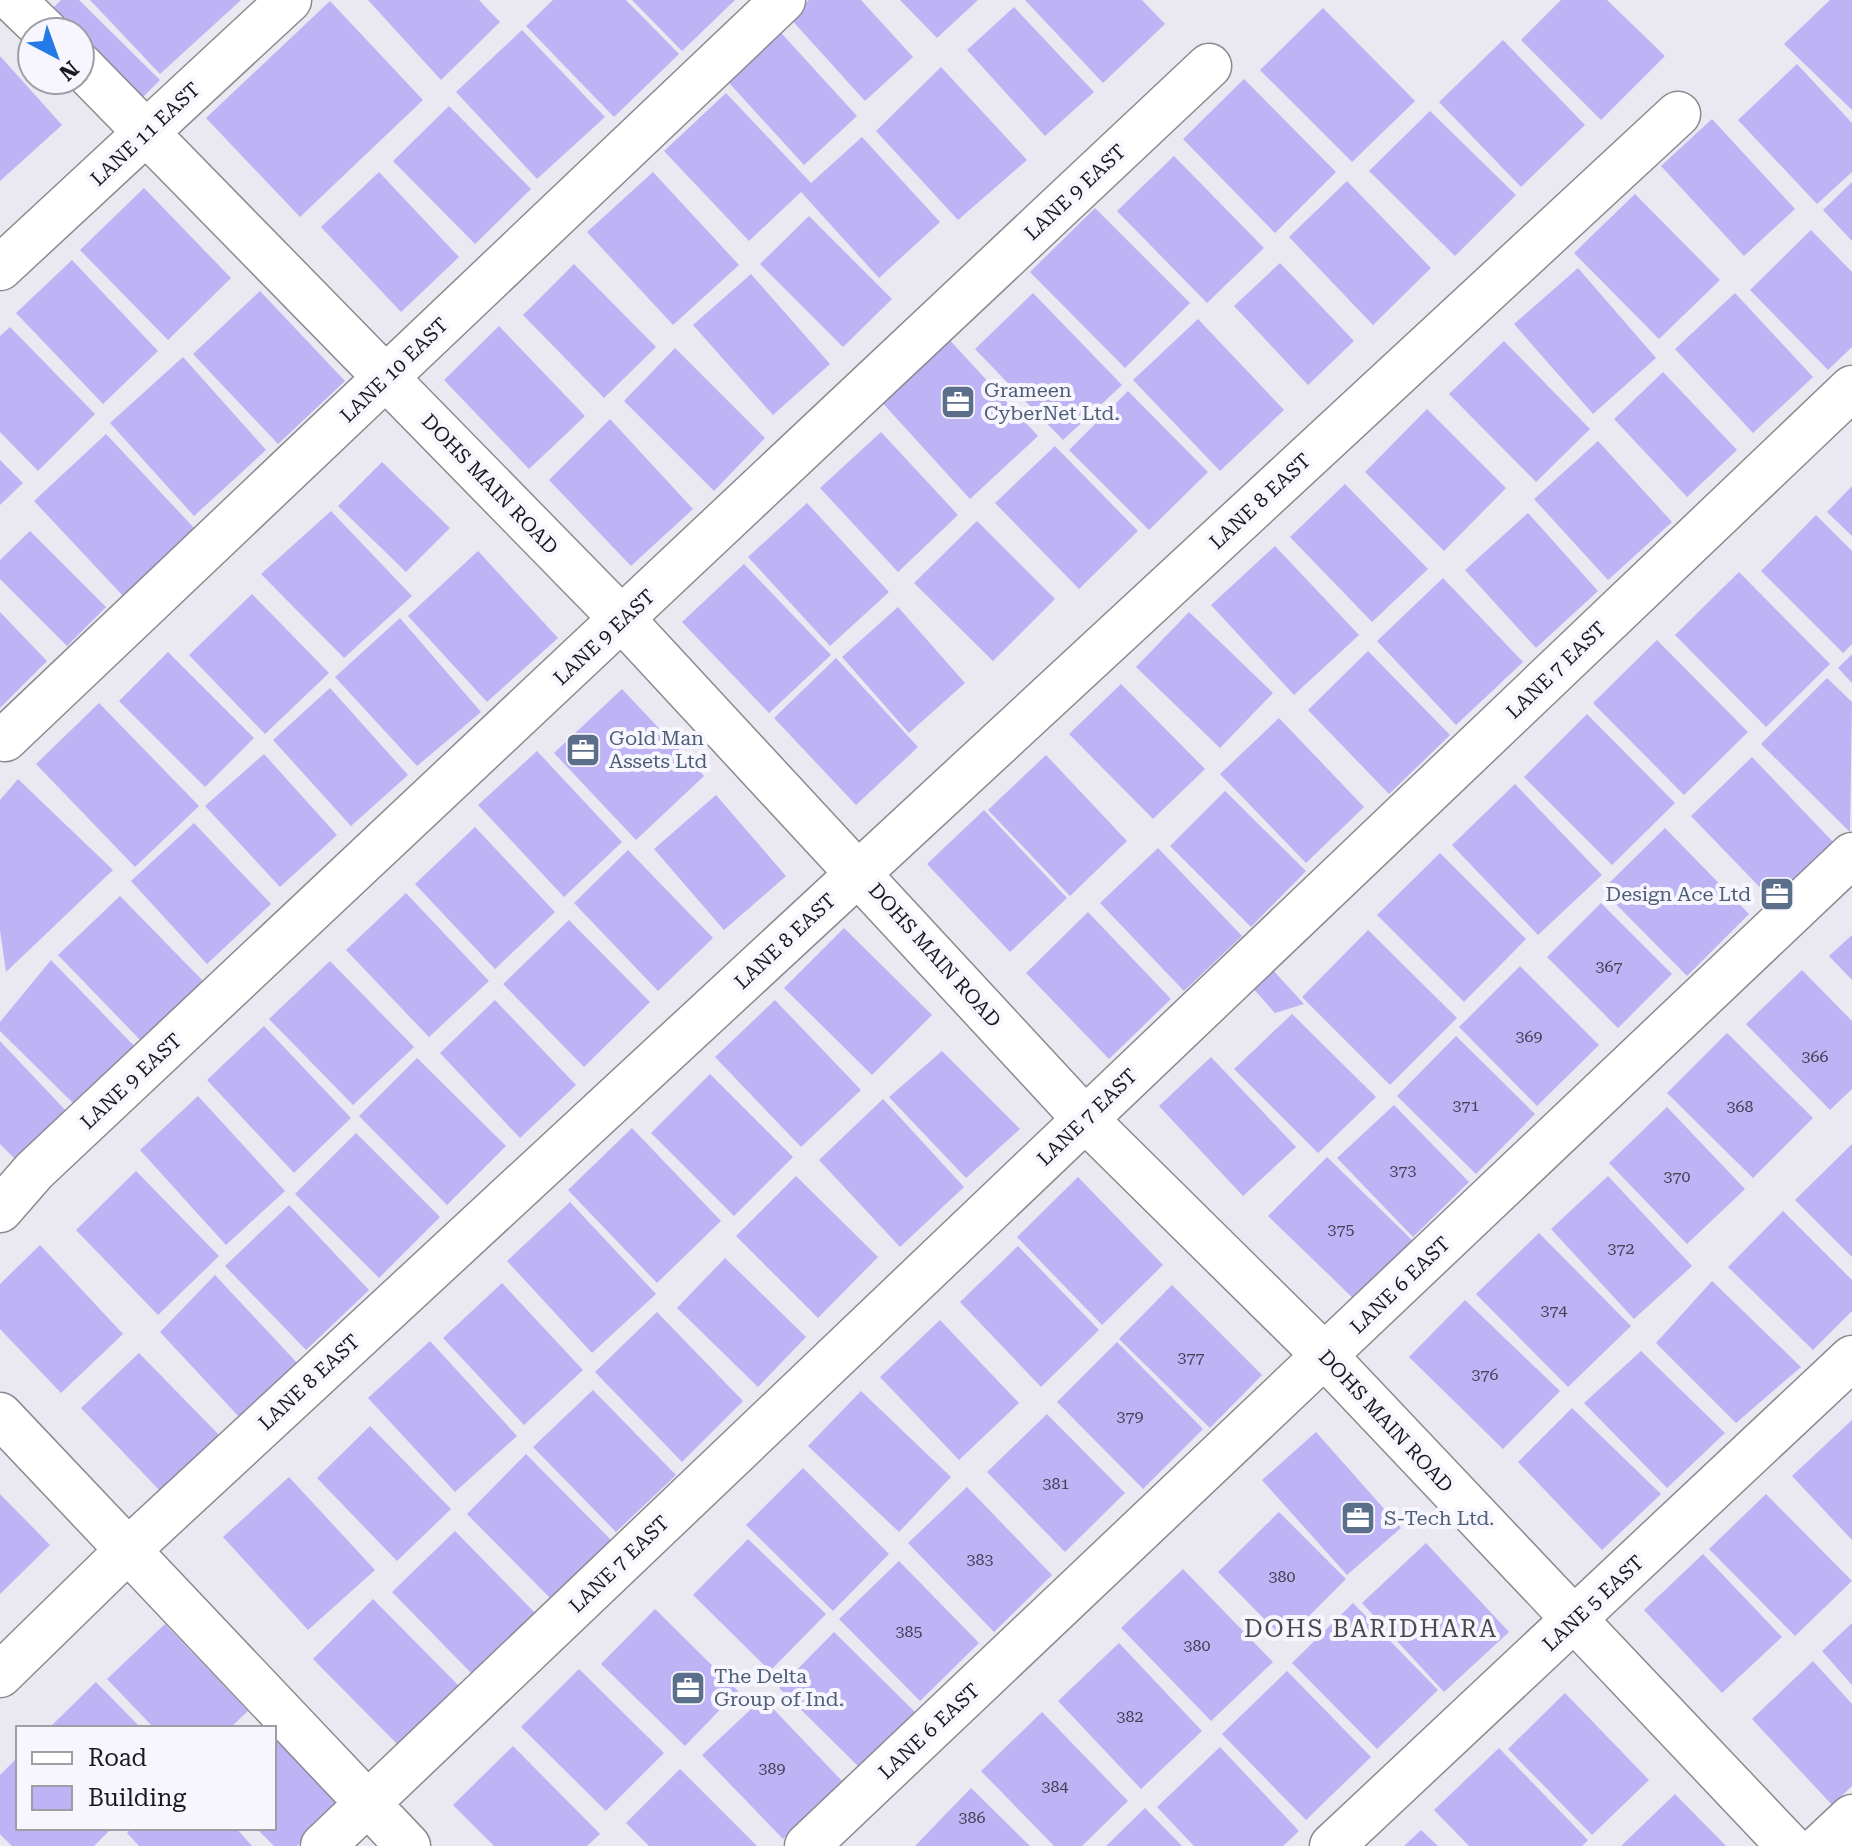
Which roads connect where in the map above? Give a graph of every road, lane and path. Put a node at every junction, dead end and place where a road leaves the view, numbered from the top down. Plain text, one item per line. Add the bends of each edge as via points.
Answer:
1 (13, 0) edge
2 (289, 0) edge
3 (783, 0) edge
4 (30, 16) edge
5 (1209, 66) dead end
6 (96, 81) edge
7 (1678, 114) dead end
8 (148, 131) junction
9 (0, 268) edge
10 (386, 377) junction
11 (1852, 388) edge
12 (623, 620) junction
13 (5, 739) dead end
14 (1852, 855) edge
15 (859, 872) junction
16 (1085, 1119) junction
17 (0, 1210) edge
18 (1325, 1356) junction
19 (1852, 1358) edge
20 (0, 1415) edge
21 (128, 1550) junction
22 (1575, 1621) junction
23 (0, 1675) edge
24 (368, 1804) junction
25 (1852, 1817) edge
26 (323, 1846) edge
27 (408, 1846) edge
28 (807, 1846) edge
29 (1332, 1846) edge
30 (1789, 1846) edge
31 (1821, 1846) edge

1 - 4 street
2 - 8 street, LANE 11 EAST
3 - 10 street, LANE 10 EAST
5 - 12 street, LANE 9 EAST
6 - 8 street, DOHS MAIN ROAD
7 - 15 street, LANE 8 EAST
8 - 9 street, LANE 11 EAST
8 - 10 street, DOHS MAIN ROAD
10 - 12 street, DOHS MAIN ROAD
10 - 13 street, LANE 10 EAST
11 - 16 street, LANE 7 EAST
12 - 15 street, DOHS MAIN ROAD
12 - 17 street, LANE 9 EAST via 34,1171
14 - 18 street, LANE 6 EAST
15 - 16 street, DOHS MAIN ROAD
15 - 21 street, LANE 8 EAST
16 - 18 street, DOHS MAIN ROAD
16 - 24 street, LANE 7 EAST
18 - 22 street, DOHS MAIN ROAD
18 - 28 street, LANE 6 EAST
19 - 22 street, LANE 5 EAST
20 - 21 street
21 - 23 street, LANE 8 EAST
21 - 24 street
22 - 29 street, LANE 5 EAST
22 - 30 street, DOHS MAIN ROAD
24 - 26 street, LANE 7 EAST
24 - 27 street
25 - 31 street

